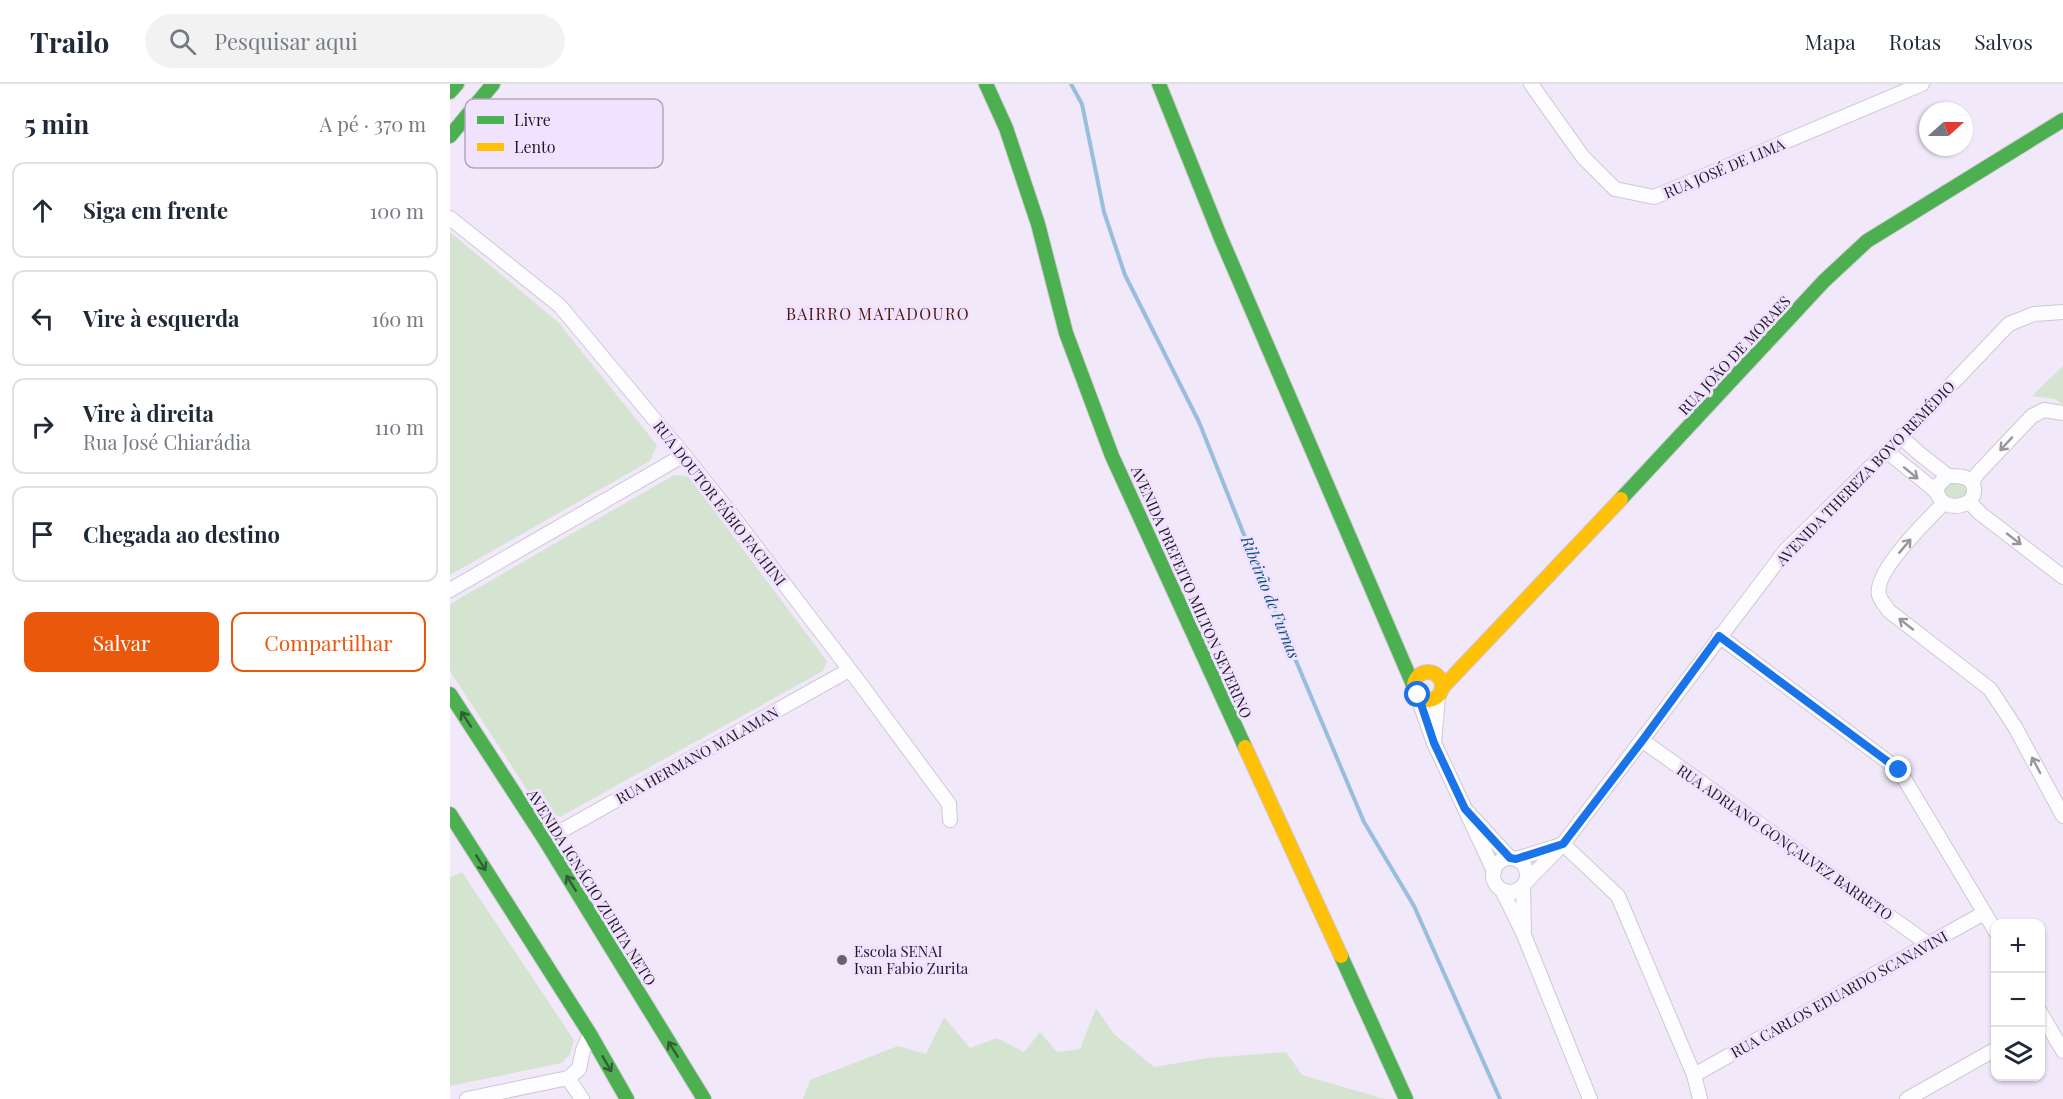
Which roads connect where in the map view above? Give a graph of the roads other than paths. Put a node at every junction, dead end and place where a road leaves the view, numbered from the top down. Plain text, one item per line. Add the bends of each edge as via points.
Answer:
1 (457, 84) edge
2 (492, 84) edge
3 (986, 84) edge
4 (1159, 84) edge
5 (1531, 84) edge
6 (1922, 84) edge
7 (450, 92) edge
8 (480, 99) edge
9 (465, 117) edge
10 (2063, 120) edge
11 (450, 136) edge
12 (450, 218) edge
13 (2063, 312) edge
14 (2063, 413) edge
15 (1901, 436) junction
16 (1887, 451) junction
17 (684, 455) junction
18 (1948, 476) junction
19 (1972, 483) junction
20 (1940, 497) junction
21 (1969, 502) junction
22 (2063, 577) edge
23 (450, 590) edge
24 (1719, 636) junction
25 (1393, 640) junction
26 (1469, 660) junction
27 (849, 670) junction
28 (1431, 672) junction
29 (1416, 691) junction
30 (1440, 692) junction
31 (450, 694) edge
32 (1642, 741) junction
33 (1434, 743) junction
34 (1465, 809) junction
35 (450, 814) edge
36 (2063, 816) edge
37 (950, 820) dead end
38 (544, 840) junction
39 (1563, 844) junction
40 (1513, 859) junction
41 (1494, 871) junction
42 (1524, 885) junction
43 (1502, 890) junction
44 (1984, 913) junction
45 (1991, 925) edge
46 (1524, 935) junction
47 (1927, 944) junction
48 (2045, 1024) edge
49 (590, 1035) junction
50 (1991, 1051) edge
51 (2063, 1051) edge
52 (1694, 1075) junction
53 (568, 1078) junction
54 (467, 1099) edge
55 (582, 1099) edge
56 (627, 1099) edge
57 (704, 1099) edge
58 (1406, 1099) edge
59 (1590, 1099) edge
60 (1700, 1099) edge
61 (1907, 1099) edge

1 - 7 main road
2 - 8 main road
3 - 58 main road, AVENIDA PREFEITO MILTON SEVERINO via 1006,128 1038,224 1066,333 1112,456
4 - 25 main road
5 - 6 street, RUA JOSÉ DE LIMA via 1582,157 1615,189 1654,197
9 - 11 main road
10 - 26 main road, RUA JOÃO DE MORAES via 1867,241 1824,281
12 - 17 street, RUA DOUTOR FÁBIO FACHINI via 560,306
13 - 15 street, AVENIDA THEREZA BOVO REMÉDIO via 2034,314 2009,324
14 -> 19 street via 2044,410 2032,416
15 - 16 street, AVENIDA THEREZA BOVO REMÉDIO
15 - 18 street
16 -> 20 street
16 - 24 street, AVENIDA THEREZA BOVO REMÉDIO via 1786,549
17 - 23 street
17 - 27 street, RUA DOUTOR FÁBIO FACHINI
18 - 19 street via 1961,476
18 - 20 street via 1938,485
19 - 21 street via 1974,490
20 - 21 street via 1950,506
36 -> 20 street via 2015,726 1990,689 1889,611 1878,594 1884,571
21 -> 22 street
24 - 32 street, AVENIDA THEREZA BOVO REMÉDIO
24 - 44 street via 1899,770
25 - 28 main road
25 - 29 main road
26 - 28 main road, RUA JOÃO DE MORAES
26 - 30 main road, RUA JOÃO DE MORAES
27 - 37 street, RUA DOUTOR FÁBIO FACHINI via 949,804
27 - 38 street, RUA HERMANO MALAMAN
28 - 29 main road via 1419,674
28 - 30 main road via 1440,679
29 - 30 main road via 1421,698 1430,700
29 - 33 street
30 - 33 street
38 -> 31 main road, AVENIDA IGNÁCIO ZURITA NETO
32 - 39 street, AVENIDA THEREZA BOVO REMÉDIO
32 - 47 street, RUA ADRIANO GONÇALVEZ BARRETO
33 - 34 street
34 - 40 street
34 - 41 street
35 -> 49 main road
57 -> 38 main road, AVENIDA IGNÁCIO ZURITA NETO
39 - 40 street
39 - 42 street, AVENIDA THEREZA BOVO REMÉDIO
39 - 52 street via 1618,896
40 - 41 street via 1500,862
40 - 42 street via 1523,864 1527,872
41 - 43 street via 1494,882
42 - 43 street via 1513,892
42 - 46 street
43 - 46 street
44 - 45 street
44 - 47 street, RUA CARLOS EDUARDO SCANAVINI
46 - 59 street
47 - 52 street, RUA CARLOS EDUARDO SCANAVINI
48 - 51 street
49 - 53 street via 579,1069
49 -> 56 main road
50 - 61 street
52 - 60 street
53 - 54 street
53 - 55 street

